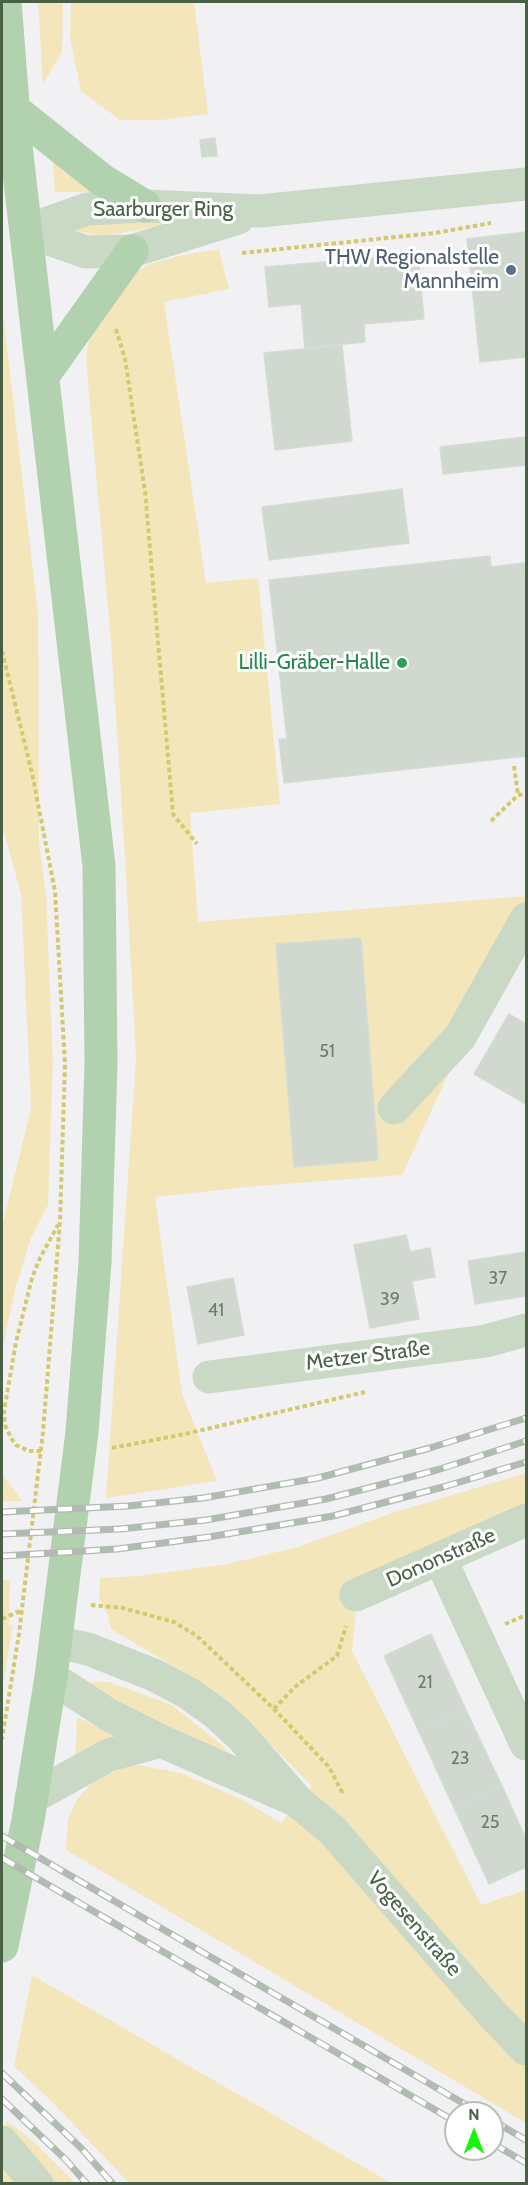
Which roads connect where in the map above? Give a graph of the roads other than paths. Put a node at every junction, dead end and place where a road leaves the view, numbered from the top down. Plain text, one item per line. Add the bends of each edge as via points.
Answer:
1 (5, 2) edge
2 (13, 109) junction
3 (526, 184) edge
4 (145, 206) junction
5 (260, 211) junction
6 (26, 231) junction
7 (132, 251) junction
8 (43, 376) junction
9 (526, 918) edge
10 (394, 1108) dead end
11 (526, 1330) edge
12 (209, 1377) dead end
13 (526, 1520) edge
14 (440, 1558) junction
15 (356, 1596) road end
16 (57, 1637) junction
17 (51, 1677) junction
18 (161, 1741) junction
19 (526, 1744) edge
20 (298, 1802) junction
21 (29, 1809) junction
22 (2, 1946) edge
23 (526, 2049) edge
24 (2, 2142) edge
25 (37, 2184) edge

1 - 2 main road
2 - 4 main road via 102,180
2 - 6 main road
3 - 5 street, Saarburger Ring
4 - 5 street, Saarburger Ring
4 - 6 street, Saarburger Ring via 87,208
5 - 7 street, Saarburger Ring
6 - 7 street, Saarburger Ring via 86,252
6 - 8 main road
7 - 8 main road
8 - 16 main road via 99,866 101,1063 95,1263 82,1432
9 - 10 street via 460,1037
11 - 12 street, Metzer Straße via 486,1341
13 - 14 street, Dononstraße
14 - 15 street, Dononstraße
14 - 19 street
16 - 17 main road
16 - 20 street, Vogesenstraße via 154,1675 188,1693 241,1736
17 - 18 street, Vogesenstraße
17 - 21 main road
18 - 20 street, Vogesenstraße
18 - 21 street via 109,1755
20 - 23 street, Vogesenstraße via 332,1830
21 - 22 main road
24 - 25 street

